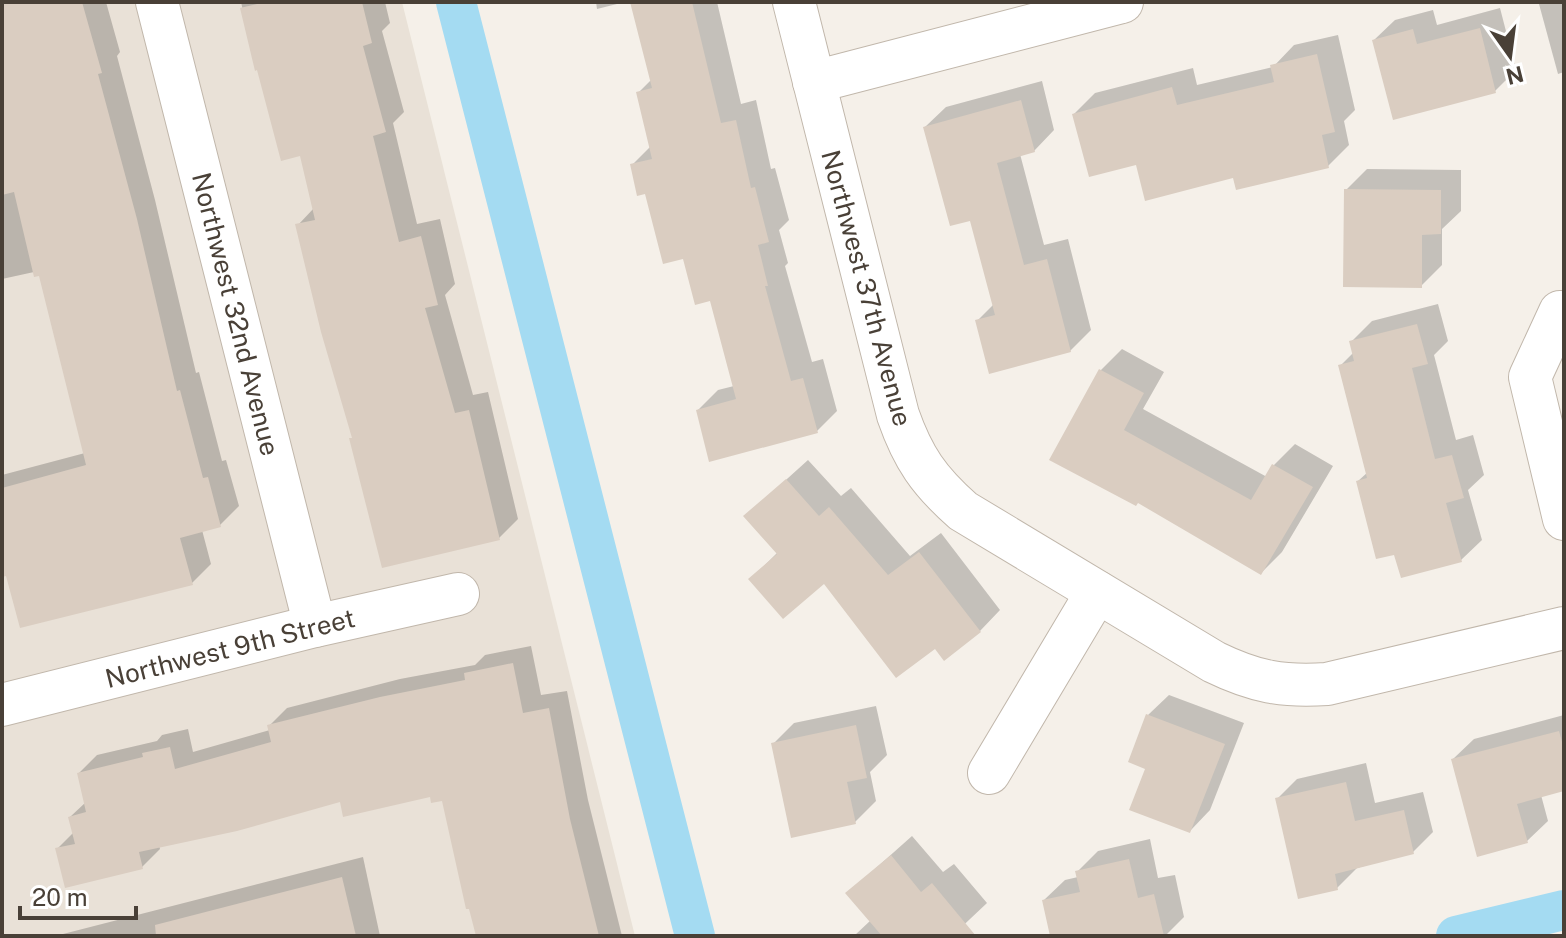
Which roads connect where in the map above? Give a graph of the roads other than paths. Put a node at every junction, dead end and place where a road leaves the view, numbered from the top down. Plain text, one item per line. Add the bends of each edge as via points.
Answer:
1 (157, 2) edge
2 (794, 2) edge
3 (1122, 2) edge
4 (814, 82) junction
5 (1560, 312) dead end
6 (1564, 519) edge
7 (1097, 592) junction
8 (458, 594) dead end
9 (315, 626) junction
10 (1564, 628) edge
11 (2, 705) edge
12 (989, 773) dead end

1 - 9 street, Northwest 32nd Avenue
2 - 4 street, Northwest 37th Avenue
3 - 4 street
4 - 7 street, Northwest 37th Avenue via 898,415 922,469 963,511
5 - 6 street via 1530,377
7 - 10 street, Northwest 37th Avenue via 1241,675 1298,686 1327,684
7 - 12 street
8 - 9 street, Northwest 9th Street
9 - 11 street, Northwest 9th Street

